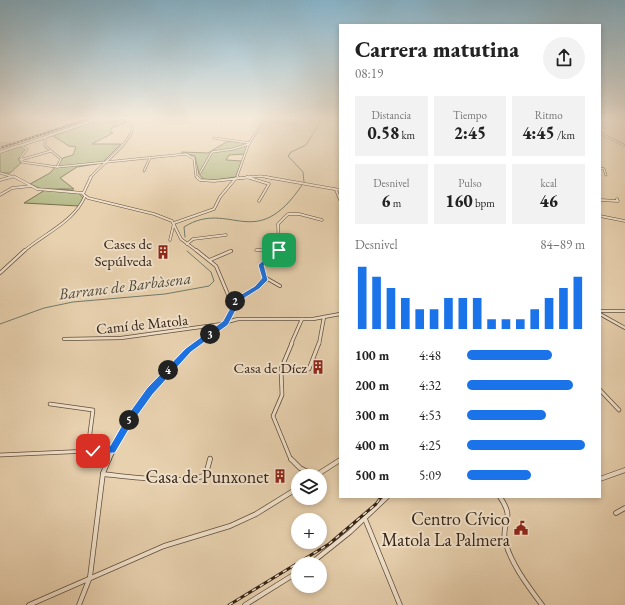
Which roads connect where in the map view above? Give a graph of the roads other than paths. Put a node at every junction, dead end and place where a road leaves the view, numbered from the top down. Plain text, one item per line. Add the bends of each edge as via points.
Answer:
1 (16, 147) edge
2 (23, 147) edge
3 (47, 147) edge
4 (120, 147) edge
5 (234, 147) edge
6 (248, 147) edge
7 (52, 151) junction
8 (0, 152) edge
9 (151, 157) junction
10 (20, 160) junction
11 (105, 162) junction
12 (57, 167) junction
13 (601, 168) edge
14 (144, 171) dead end
15 (200, 173) dead end
16 (0, 174) edge
17 (606, 175) dead end
18 (15, 176) junction
19 (245, 177) junction
20 (238, 178) junction
21 (0, 180) edge
22 (31, 186) junction
23 (336, 190) joint
24 (83, 193) junction
25 (0, 195) edge
26 (85, 196) junction
27 (339, 198) edge
28 (617, 199) dead end
29 (601, 200) edge
30 (259, 201) dead end
31 (601, 216) edge
32 (322, 220) dead end
33 (625, 221) edge
34 (174, 223) junction
35 (226, 235) dead end
36 (170, 240) dead end
37 (187, 244) junction
38 (256, 250) dead end
39 (279, 250) junction
40 (231, 251) dead end
41 (210, 260) junction
42 (0, 272) edge
43 (266, 278) junction
44 (280, 286) dead end
45 (232, 302) junction
46 (601, 311) edge
47 (625, 311) edge
48 (339, 314) edge
49 (601, 315) edge
50 (324, 317) junction
51 (302, 319) junction
52 (226, 323) junction
53 (625, 328) edge
54 (64, 339) dead end
55 (309, 369) dead end
56 (601, 391) edge
57 (50, 404) dead end
58 (619, 410) dead end
59 (112, 450) junction
60 (93, 451) junction
61 (0, 454) edge
62 (210, 458) dead end
63 (339, 461) edge
64 (302, 469) edge
65 (326, 469) edge
66 (625, 470) edge
67 (103, 474) junction
68 (601, 479) edge
69 (291, 492) edge
70 (386, 498) edge
71 (500, 498) edge
72 (625, 508) edge
73 (616, 513) dead end
74 (365, 519) junction
75 (319, 557) edge
76 (291, 576) edge
77 (90, 577) junction
78 (30, 605) edge
79 (78, 605) edge
80 (244, 605) edge
81 (400, 605) edge
82 (542, 605) edge

1 - 8 street
2 - 10 street via 27,149
3 - 7 street
4 - 11 street
5 - 15 street via 212,152
6 - 20 street
7 - 10 street
7 - 12 street via 61,159
9 - 11 street
9 - 14 street
9 - 20 street via 186,154 194,159 196,176 200,180
10 - 12 street via 25,163
11 - 12 street
11 - 24 street via 94,174
13 - 17 street
16 - 18 street
18 - 21 street
18 - 22 street
19 - 20 street
19 - 23 street via 260,176
19 - 30 street via 269,184
20 - 34 street via 220,196 214,209
22 - 24 street via 37,190 69,189
22 - 25 street via 12,188
23 - 27 street
24 - 26 street
26 - 34 street via 110,205 165,217
26 - 42 street via 77,210
28 - 29 street via 618,201
31 - 33 street
32 - 39 street via 288,214 278,224
34 - 36 street
34 - 37 street via 178,234
35 - 37 street via 193,239
37 - 41 street
38 - 39 street
39 - 43 street via 261,265
40 - 41 street
41 - 45 street via 219,271
43 - 44 street
43 - 45 street via 257,288
45 - 52 street via 232,310
46 - 47 street
48 - 50 street, Camí de Matola
49 - 53 street
50 - 51 street, Camí de Matola
50 - 55 street via 317,351 314,352
51 - 52 street, Camí de Matola via 238,319
51 - 64 street via 281,365 282,398 273,416 285,452
52 - 54 street, Camí de Matola via 87,341
52 - 59 street via 189,350 171,368 132,416
56 - 58 street
57 - 60 street via 93,410 88,448
59 - 60 street
59 - 67 street
60 - 61 street
62 - 67 street via 207,472 200,477 171,479
63 - 65 street
66 - 68 street
67 - 77 street
69 - 77 street via 256,514 230,526 164,546
70 - 74 street
71 - 82 street via 508,514 504,534 509,550 524,579
72 - 73 street
74 - 75 street
74 - 81 street
76 - 80 street
77 - 78 street
77 - 79 street

